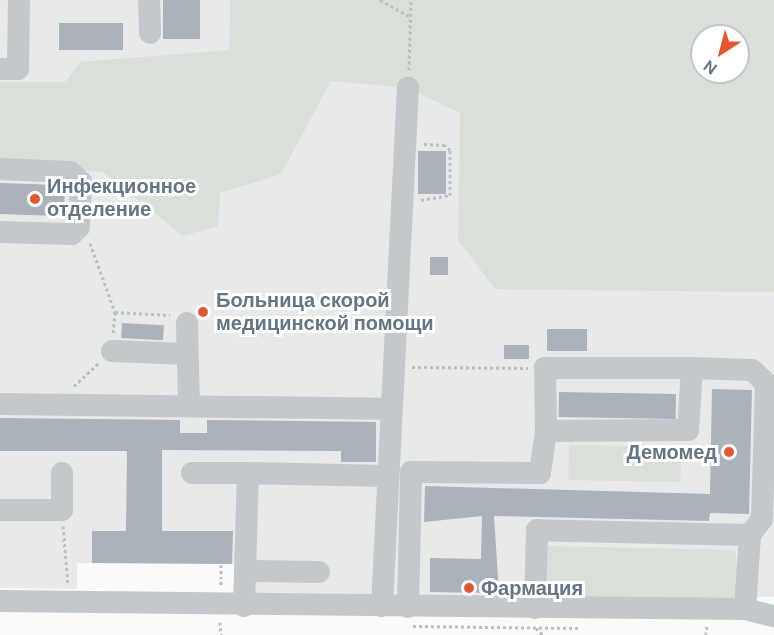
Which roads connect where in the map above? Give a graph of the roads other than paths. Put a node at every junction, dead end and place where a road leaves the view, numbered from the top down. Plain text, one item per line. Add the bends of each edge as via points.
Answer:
1 (19, 0) edge
2 (149, 0) edge
3 (150, 33) dead end
4 (0, 69) edge
5 (408, 88) road end
6 (0, 169) edge
7 (0, 232) edge
8 (187, 323) road end
9 (112, 351) road end
10 (187, 354) junction
11 (692, 368) junction
12 (0, 404) edge
13 (189, 406) junction
14 (388, 409) junction
15 (546, 431) junction
16 (62, 472) dead end
17 (248, 473) junction
18 (192, 474) dead end
19 (386, 476) junction
20 (0, 510) edge
21 (750, 535) junction
22 (246, 571) junction
23 (319, 572) dead end
24 (0, 601) edge
25 (244, 606) junction
26 (382, 606) junction
27 (408, 607) junction
28 (535, 608) junction
29 (745, 609) junction
30 (774, 616) edge

1 - 4 lane via 18,69
2 - 3 lane
5 - 14 lane via 401,200 407,243
6 - 7 lane via 70,172 81,182 79,227 72,234
8 - 10 lane
9 - 10 lane
10 - 13 lane
11 - 15 lane via 688,430
11 - 15 lane via 545,368
11 - 21 lane via 752,370 766,383 762,519
12 - 13 lane
13 - 14 lane
14 - 19 lane
15 - 27 lane via 540,473 411,472
16 - 20 lane via 62,510
17 - 18 lane
17 - 19 lane
17 - 22 lane
19 - 26 lane
21 - 28 lane via 537,530
21 - 29 lane
22 - 23 lane
22 - 25 lane
24 - 25 lane
25 - 26 lane
26 - 27 lane
27 - 28 lane
28 - 29 lane
29 - 30 lane

